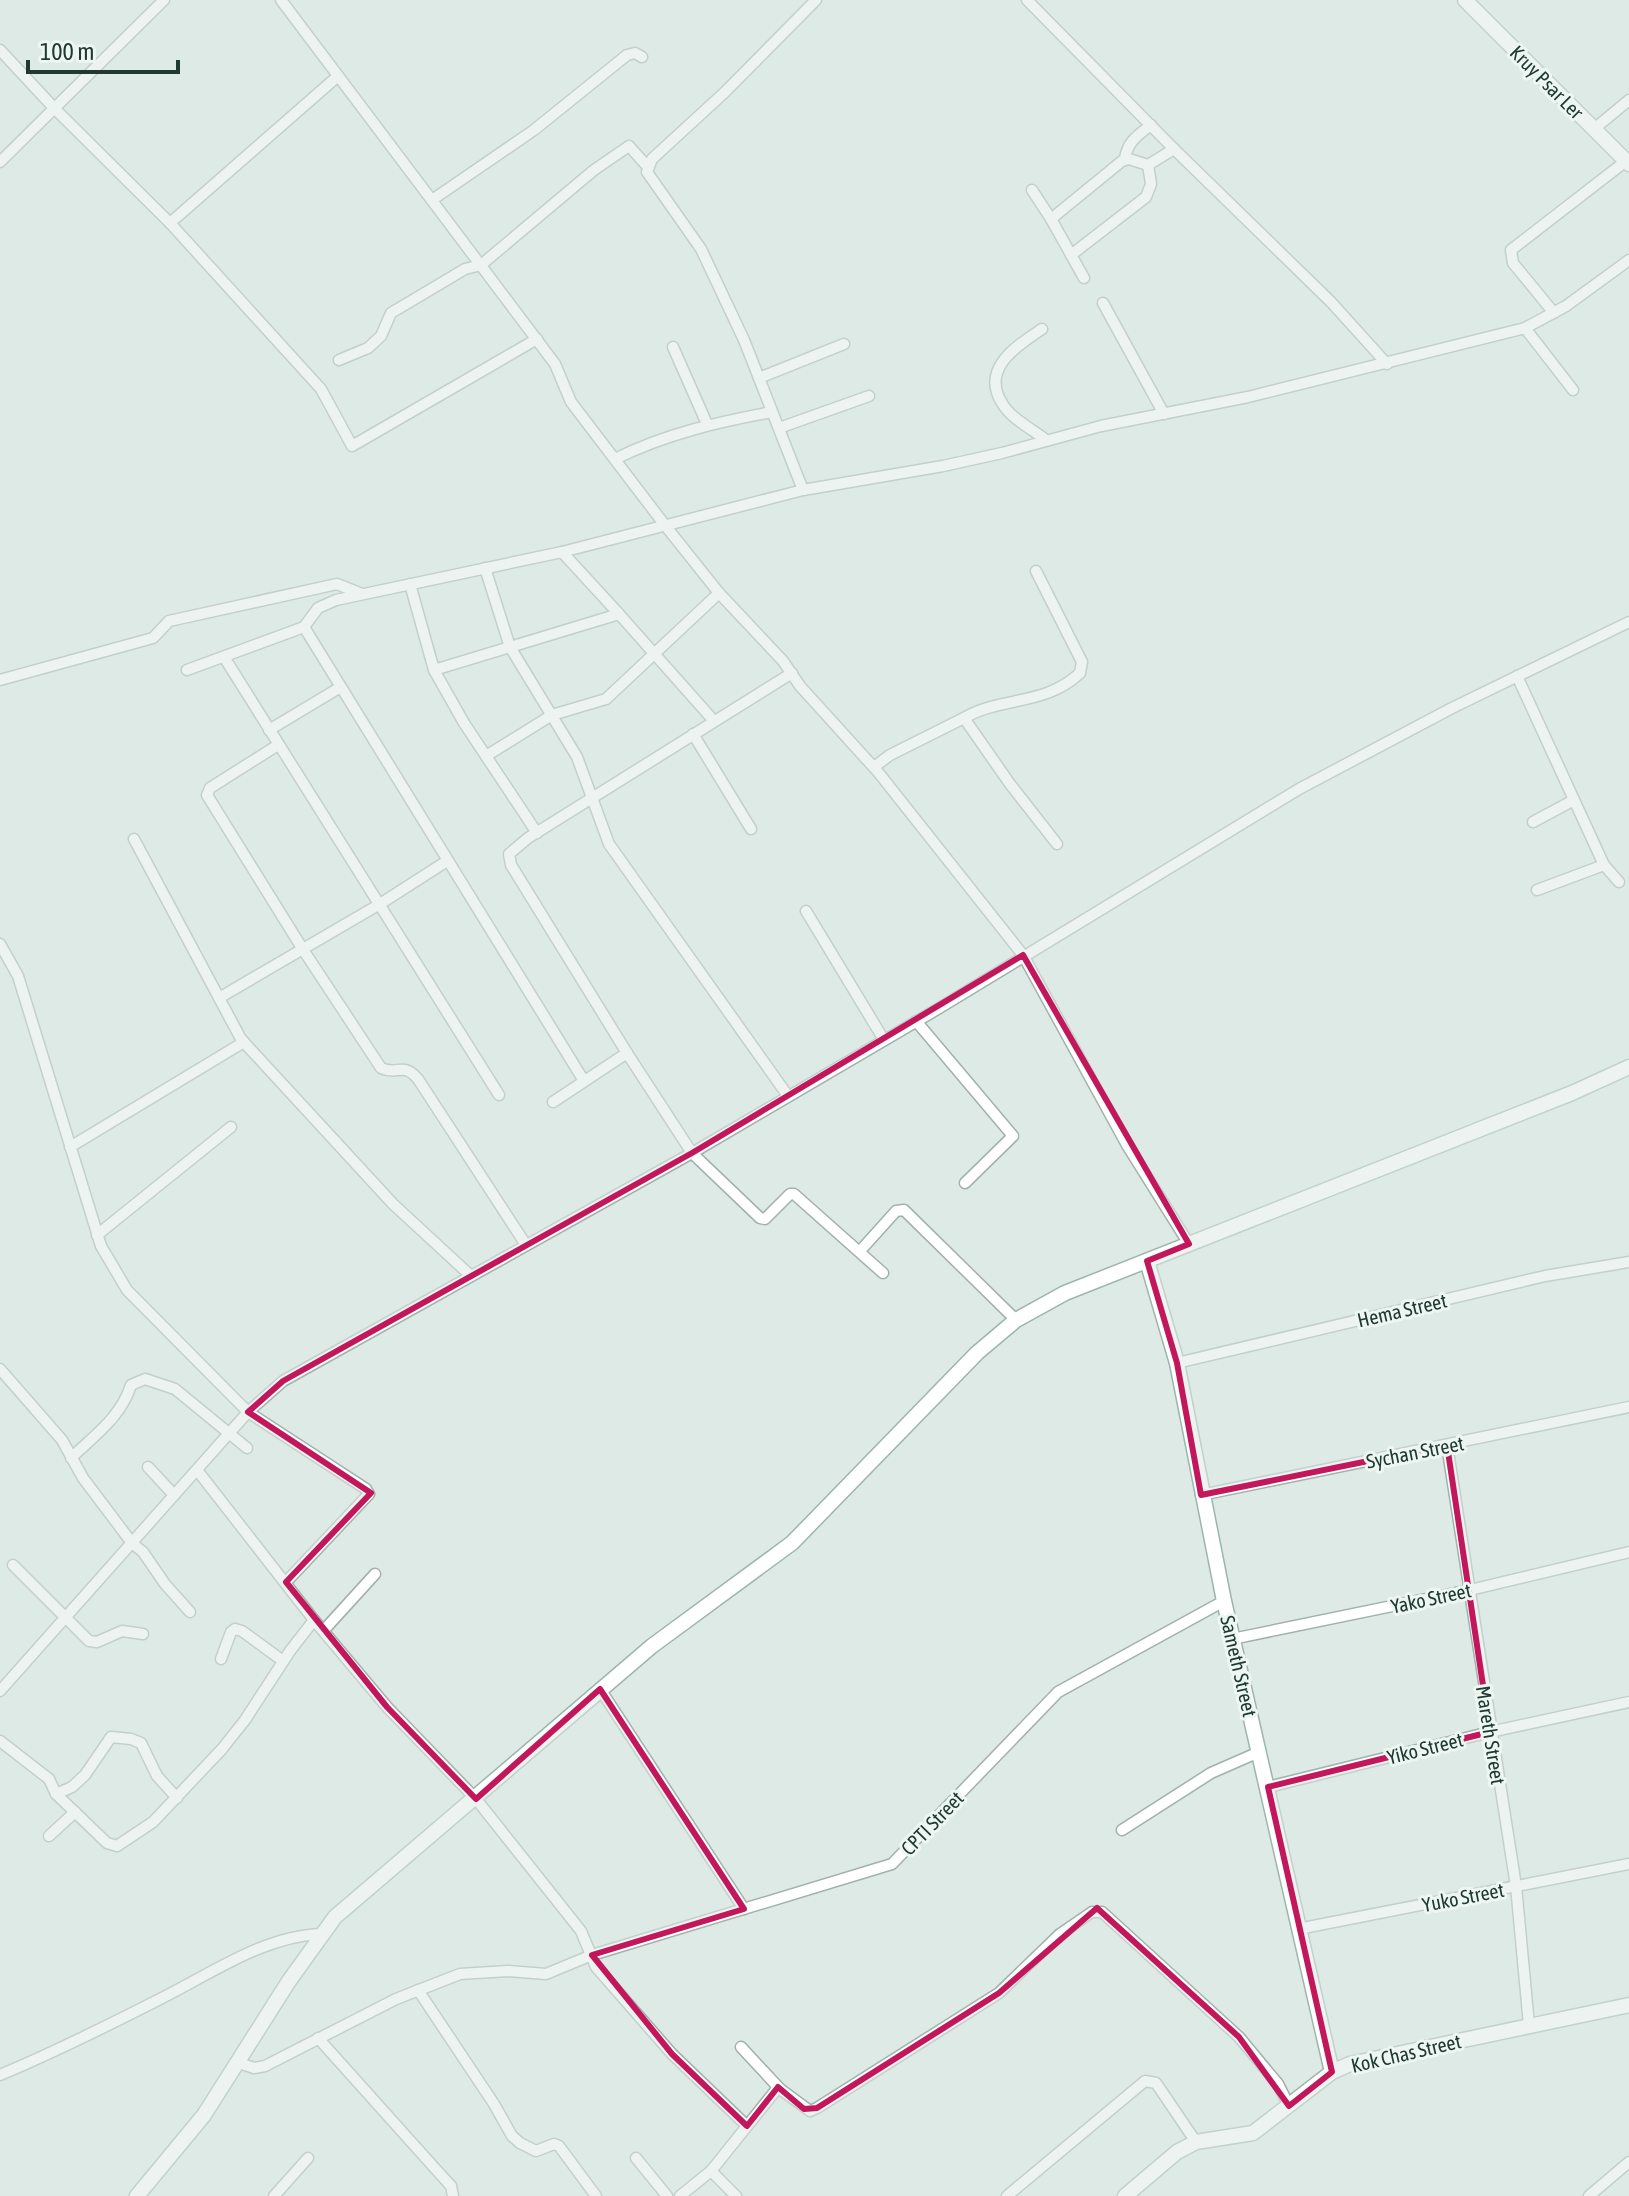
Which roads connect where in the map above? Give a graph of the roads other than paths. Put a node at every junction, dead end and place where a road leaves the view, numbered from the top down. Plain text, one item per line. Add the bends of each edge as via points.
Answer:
1 (164, 0) edge
2 (281, 0) edge
3 (816, 0) edge
4 (1027, 0) edge
5 (1465, 0) edge
6 (0, 50) edge
7 (642, 57) dead end
8 (338, 76) junction
9 (1629, 100) edge
10 (55, 109) junction
11 (1151, 125) junction
12 (1594, 129) junction
13 (1174, 149) junction
14 (1125, 159) junction
15 (0, 162) edge
16 (1627, 162) edge
17 (1148, 165) junction
18 (647, 166) junction
19 (1032, 190) dead end
20 (432, 200) junction
21 (1051, 219) junction
22 (170, 223) junction
23 (1071, 255) junction
24 (1629, 260) edge
25 (481, 265) junction
26 (1084, 278) dead end
27 (1103, 303) dead end
28 (1554, 313) junction
29 (1525, 328) junction
30 (1042, 329) dead end
31 (537, 339) junction
32 (844, 344) dead end
33 (673, 347) dead end
34 (339, 360) dead end
35 (1387, 364) junction
36 (759, 378) junction
37 (1573, 390) dead end
38 (869, 396) dead end
39 (772, 412) junction
40 (1164, 414) junction
41 (707, 424) junction
42 (779, 428) junction
43 (1046, 440) junction
44 (615, 459) junction
45 (803, 490) junction
46 (664, 524) junction
47 (562, 552) junction
48 (485, 568) junction
49 (1036, 571) dead end
50 (410, 584) junction
51 (719, 593) junction
52 (364, 594) junction
53 (619, 614) junction
54 (1629, 622) edge
55 (304, 627) junction
56 (510, 647) junction
57 (654, 654) junction
58 (224, 657) junction
59 (187, 670) dead end
60 (434, 670) junction
61 (792, 673) junction
62 (1517, 676) junction
63 (0, 680) edge
64 (339, 688) junction
65 (552, 715) junction
66 (964, 718) junction
67 (714, 721) junction
68 (269, 730) junction
69 (693, 734) junction
70 (278, 745) junction
71 (486, 756) junction
72 (874, 767) junction
73 (592, 798) junction
74 (1574, 800) junction
75 (1533, 822) dead end
76 (751, 829) dead end
77 (537, 833) junction
78 (134, 839) dead end
79 (1057, 844) dead end
80 (447, 861) junction
81 (1604, 865) junction
82 (1619, 882) dead end
83 (1537, 890) dead end
84 (380, 904) junction
85 (806, 911) dead end
86 (0, 944) edge
87 (302, 948) junction
88 (1023, 955) junction
89 (219, 998) junction
90 (916, 1021) junction
91 (884, 1040) junction
92 (244, 1042) junction
93 (627, 1053) junction
94 (1629, 1067) edge
95 (584, 1081) junction
96 (499, 1095) dead end
97 (788, 1096) junction
98 (553, 1102) dead end
99 (231, 1127) dead end
100 (70, 1147) junction
101 (692, 1153) junction
102 (965, 1183) dead end
103 (97, 1235) junction
104 (1189, 1244) junction
105 (526, 1245) junction
106 (860, 1251) junction
107 (1147, 1261) junction
108 (1629, 1262) edge
109 (883, 1273) dead end
110 (471, 1276) junction
111 (1016, 1320) junction
112 (1177, 1363) junction
113 (0, 1369) edge
114 (1629, 1407) edge
115 (248, 1412) junction
116 (229, 1433) junction
117 (1447, 1445) junction
118 (247, 1448) dead end
119 (71, 1458) junction
120 (148, 1467) dead end
121 (197, 1470) junction
122 (174, 1495) junction
123 (1201, 1495) junction
124 (132, 1543) junction
125 (1629, 1552) edge
126 (13, 1565) dead end
127 (375, 1574) dead end
128 (286, 1582) junction
129 (1470, 1590) junction
130 (1224, 1601) junction
131 (190, 1612) dead end
132 (65, 1619) junction
133 (314, 1620) junction
134 (324, 1630) junction
135 (143, 1634) dead end
136 (1232, 1639) junction
137 (221, 1659) dead end
138 (283, 1661) junction
139 (600, 1689) junction
140 (0, 1691) edge
141 (1629, 1702) edge
142 (1490, 1732) junction
143 (0, 1741) edge
144 (1259, 1752) junction
145 (1268, 1787) junction
146 (56, 1794) junction
147 (177, 1798) junction
148 (476, 1799) junction
149 (75, 1812) junction
150 (1122, 1830) dead end
151 (49, 1836) dead end
152 (1629, 1864) edge
153 (1516, 1886) junction
154 (744, 1909) junction
155 (1298, 1929) junction
156 (321, 1934) junction
157 (592, 1955) junction
158 (418, 1990) junction
159 (1629, 2005) edge
160 (1529, 2025) junction
161 (318, 2038) junction
162 (741, 2047) dead end
163 (239, 2063) junction
164 (1332, 2072) junction
165 (0, 2075) edge
166 (780, 2089) junction
167 (1289, 2106) junction
168 (747, 2126) junction
169 (1196, 2142) junction
170 (308, 2158) dead end
171 (636, 2158) dead end
172 (1629, 2162) edge
173 (711, 2171) junction
174 (137, 2196) edge
175 (274, 2196) edge
176 (453, 2196) edge
177 (596, 2196) edge
178 (667, 2196) edge
179 (680, 2196) edge
180 (736, 2196) edge
181 (1007, 2196) edge
182 (1125, 2196) edge
183 (1589, 2196) edge

1 - 10 street
2 - 8 street
3 - 18 street
4 - 11 street
5 - 12 street, Kruy Psar Ler
6 - 10 street
7 - 20 street via 627,55 534,130
8 - 20 street
8 - 22 street
9 - 12 street
10 - 15 street
10 - 22 street
11 - 13 street
11 - 14 street via 1133,139
12 - 16 street, Kruy Psar Ler
13 - 17 street
13 - 35 street
14 - 17 street
14 - 21 street
16 - 28 street via 1511,250 1513,263
17 - 23 street via 1151,184 1146,197
18 - 25 street via 629,146
18 - 36 street via 701,249
19 - 21 street
20 - 25 street
21 - 23 street
22 - 31 street via 321,389 352,446
23 - 26 street
24 - 28 street
25 - 31 street
25 - 34 street via 391,313 381,336 368,348
27 - 40 street
28 - 29 street
29 - 35 street
29 - 37 street
30 - 43 street via 1004,356 997,381 1002,404
31 - 44 street via 571,402
32 - 36 street
33 - 41 street
35 - 40 street
36 - 39 street
38 - 42 street
39 - 41 street
39 - 42 street
40 - 43 street
41 - 44 street
42 - 45 street
43 - 45 street via 943,466
44 - 46 street
45 - 46 street
46 - 47 street
46 - 51 street
47 - 48 street
47 - 53 street
48 - 50 street
48 - 56 street
49 - 66 street via 1082,662 1080,673 1043,695
50 - 52 street
50 - 60 street
51 - 57 street
51 - 61 street
52 - 55 street via 325,604
52 - 63 street via 337,584 169,621 153,638
53 - 56 street
53 - 57 street
54 - 62 street
55 - 58 street
55 - 64 street
56 - 60 street
56 - 65 street
57 - 65 street via 606,699
57 - 67 street
58 - 59 street
58 - 68 street
60 - 71 street
61 - 67 street
61 - 72 street
62 - 74 street
62 - 88 street via 1299,789
64 - 68 street
64 - 80 street
65 - 71 street
65 - 73 street via 577,757
66 - 72 street
66 - 79 street
67 - 69 street
68 - 70 street
69 - 73 street
69 - 76 street
70 - 84 street
70 - 87 street via 207,795
71 - 77 street
72 - 88 street
73 - 77 street
73 - 97 street via 609,844
74 - 75 street
74 - 81 street
77 - 93 street via 509,854 511,865
78 - 89 street
80 - 84 street
80 - 95 street
81 - 82 street
81 - 83 street
84 - 87 street
84 - 96 street
85 - 91 street
86 - 100 street via 18,976
87 - 89 street
87 - 105 street via 381,1068 411,1070 418,1079
88 - 90 street
88 - 104 street via 1127,1145
89 - 92 street
90 - 91 street
90 - 102 street via 1013,1136
91 - 97 street
92 - 100 street
92 - 110 street via 393,1204
93 - 95 street
93 - 101 street
94 - 104 street
95 - 98 street
97 - 101 street
99 - 103 street
100 - 103 street
101 - 105 street
101 - 106 street via 760,1218 794,1194
103 - 115 street via 127,1290
104 - 107 street
105 - 110 street
106 - 109 street
106 - 111 street via 896,1211 904,1210
107 - 111 street via 1065,1293
107 - 112 street, Sameth Street
108 - 112 street, Hema Street via 1545,1276
110 - 115 street via 283,1381
111 - 139 street via 977,1353 792,1543
112 - 123 street, Sameth Street
113 - 119 street via 62,1440
114 - 117 street, Sychan Street
115 - 116 street
115 - 128 street via 369,1494
116 - 118 street
116 - 119 street via 175,1389 145,1379 131,1385 116,1417
116 - 121 street
117 - 123 street, Sychan Street
117 - 129 street, Mareth Street
119 - 124 street
120 - 122 street
121 - 122 street
121 - 128 street
122 - 124 street
123 - 130 street, Sameth Street
124 - 131 street
124 - 132 street
125 - 129 street, Yako Street
126 - 132 street
127 - 134 street
128 - 133 street
129 - 136 street, Yako Street
129 - 142 street, Mareth Street
130 - 136 street, Sameth Street
130 - 154 street, CPTI Street via 1058,1692 892,1864
132 - 135 street via 89,1641 122,1631
132 - 140 street
133 - 134 street
133 - 138 street
134 - 148 street via 387,1707
136 - 144 street, Sameth Street
137 - 138 street via 235,1629
138 - 147 street via 233,1736
139 - 148 street
139 - 154 street
141 - 142 street, Yiko Street
142 - 145 street, Yiko Street
142 - 153 street, Mareth Street
143 - 146 street via 49,1779
144 - 145 street, Sameth Street
144 - 150 street via 1211,1773
145 - 155 street, Sameth Street
146 - 147 street via 85,1775 111,1737 141,1743 157,1776
146 - 149 street
147 - 149 street via 117,1846
148 - 156 street via 358,1896
148 - 157 street via 581,1931
149 - 151 street
152 - 153 street, Yuko Street
153 - 155 street, Yuko Street
153 - 160 street, Mareth Street
154 - 157 street, CPTI Street
155 - 164 street, Sameth Street
156 - 163 street
156 - 165 street via 300,1934 259,1948 107,2027
157 - 158 street, CPTI Street via 546,1974 460,1974
157 - 168 street via 596,1967 672,2054
158 - 161 street, CPTI Street
158 - 177 street via 512,2136 536,2151 559,2146
159 - 160 street, Kok Chas Street
160 - 164 street, Kok Chas Street
161 - 163 street, CPTI Street via 259,2068
161 - 176 street via 451,2186
162 - 166 street
163 - 174 street via 193,2130
164 - 167 street, Kok Chas Street
166 - 167 street via 804,2109 817,2108 999,1993 1060,1934 1092,1912 1102,1912 1239,2037 1278,2084
166 - 168 street
167 - 169 street, Kok Chas Street via 1253,2133
168 - 173 street
169 - 181 street via 1156,2083 1145,2081
169 - 182 street, Kok Chas Street
170 - 175 street
171 - 178 street
172 - 183 street
173 - 179 street
173 - 180 street

